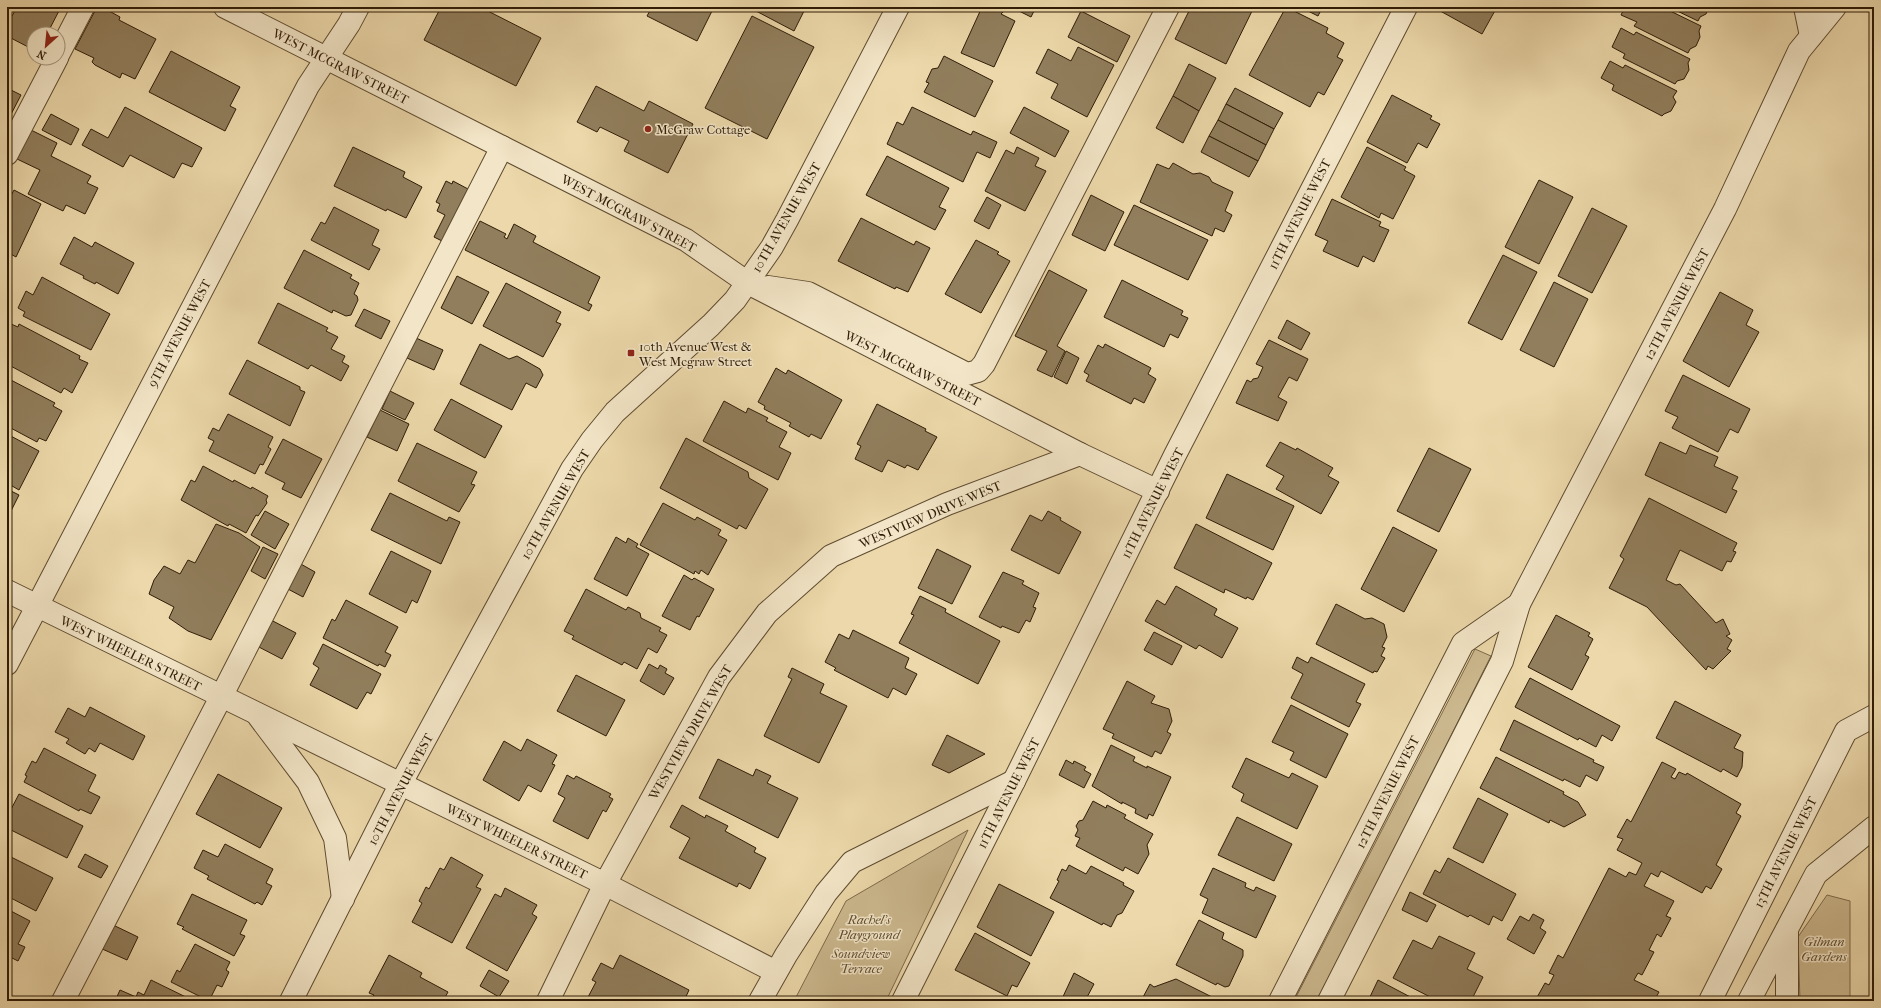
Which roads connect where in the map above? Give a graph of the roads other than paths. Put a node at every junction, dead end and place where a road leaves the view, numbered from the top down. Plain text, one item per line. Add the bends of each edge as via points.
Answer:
1 (83, 7) edge
2 (225, 7) edge
3 (358, 7) edge
4 (898, 7) edge
5 (1168, 7) edge
6 (1406, 7) edge
7 (1805, 7) edge
8 (1835, 7) edge
9 (1811, 36) junction
10 (66, 40) edge
11 (326, 58) junction
12 (52, 66) edge
13 (502, 147) junction
14 (7, 154) edge
15 (748, 283) junction
16 (1080, 454) junction
17 (1158, 491) junction
18 (7, 591) edge
19 (1519, 604) junction
20 (37, 606) junction
21 (7, 664) edge
22 (221, 697) junction
23 (256, 713) junction
24 (1874, 716) edge
25 (1014, 781) junction
26 (400, 784) junction
27 (1874, 828) edge
28 (606, 884) junction
29 (343, 899) junction
30 (1787, 926) junction
31 (776, 972) junction
32 (63, 1001) edge
33 (291, 1001) edge
34 (548, 1001) edge
35 (760, 1001) edge
36 (903, 1001) edge
37 (1280, 1001) edge
38 (1329, 1001) edge
39 (1710, 1001) edge
40 (1749, 1001) edge
41 (1788, 1001) edge

1 - 10 street
2 - 11 street, WEST MCGRAW STREET
3 - 11 street, 9TH AVENUE WEST
4 - 15 street, 10TH AVENUE WEST via 787,220
5 - 15 street via 984,364 978,371 967,374 808,293
6 - 17 street, 11TH AVENUE WEST
7 - 9 street
8 - 9 street, 12TH AVENUE WEST
9 - 19 street, 12TH AVENUE WEST via 1799,51 1725,209
11 - 13 street, WEST MCGRAW STREET
11 - 20 street, 9TH AVENUE WEST via 305,93
12 - 14 street
13 - 15 street, WEST MCGRAW STREET via 686,240
13 - 22 street
15 - 16 street, WEST MCGRAW STREET
15 - 26 street, 10TH AVENUE WEST via 711,325 615,412 592,440 572,470
16 - 17 street, WEST MCGRAW STREET
16 - 28 street, WESTVIEW DRIVE WEST via 948,504 831,556 766,613 719,677
17 - 25 street, 11TH AVENUE WEST
18 - 20 street, WEST WHEELER STREET
19 - 37 street, 12TH AVENUE WEST via 1463,643
19 - 38 street, 12TH AVENUE WEST via 1502,661
20 - 21 street, 9TH AVENUE WEST
20 - 22 street, WEST WHEELER STREET
22 - 23 street, WEST WHEELER STREET
22 - 32 street
23 - 26 street, WEST WHEELER STREET
23 - 29 street, WEST WHEELER STREET via 308,782 335,838
24 - 39 street, 13TH AVENUE WEST via 1846,731
25 - 31 street via 852,862 826,892
25 - 36 street, 11TH AVENUE WEST
26 - 28 street, WEST WHEELER STREET
26 - 29 street, 10TH AVENUE WEST
27 - 30 street via 1816,874
28 - 31 street, WEST WHEELER STREET
28 - 34 street, WESTVIEW DRIVE WEST
29 - 33 street, 10TH AVENUE WEST
30 - 40 street
30 - 41 street
31 - 35 street

